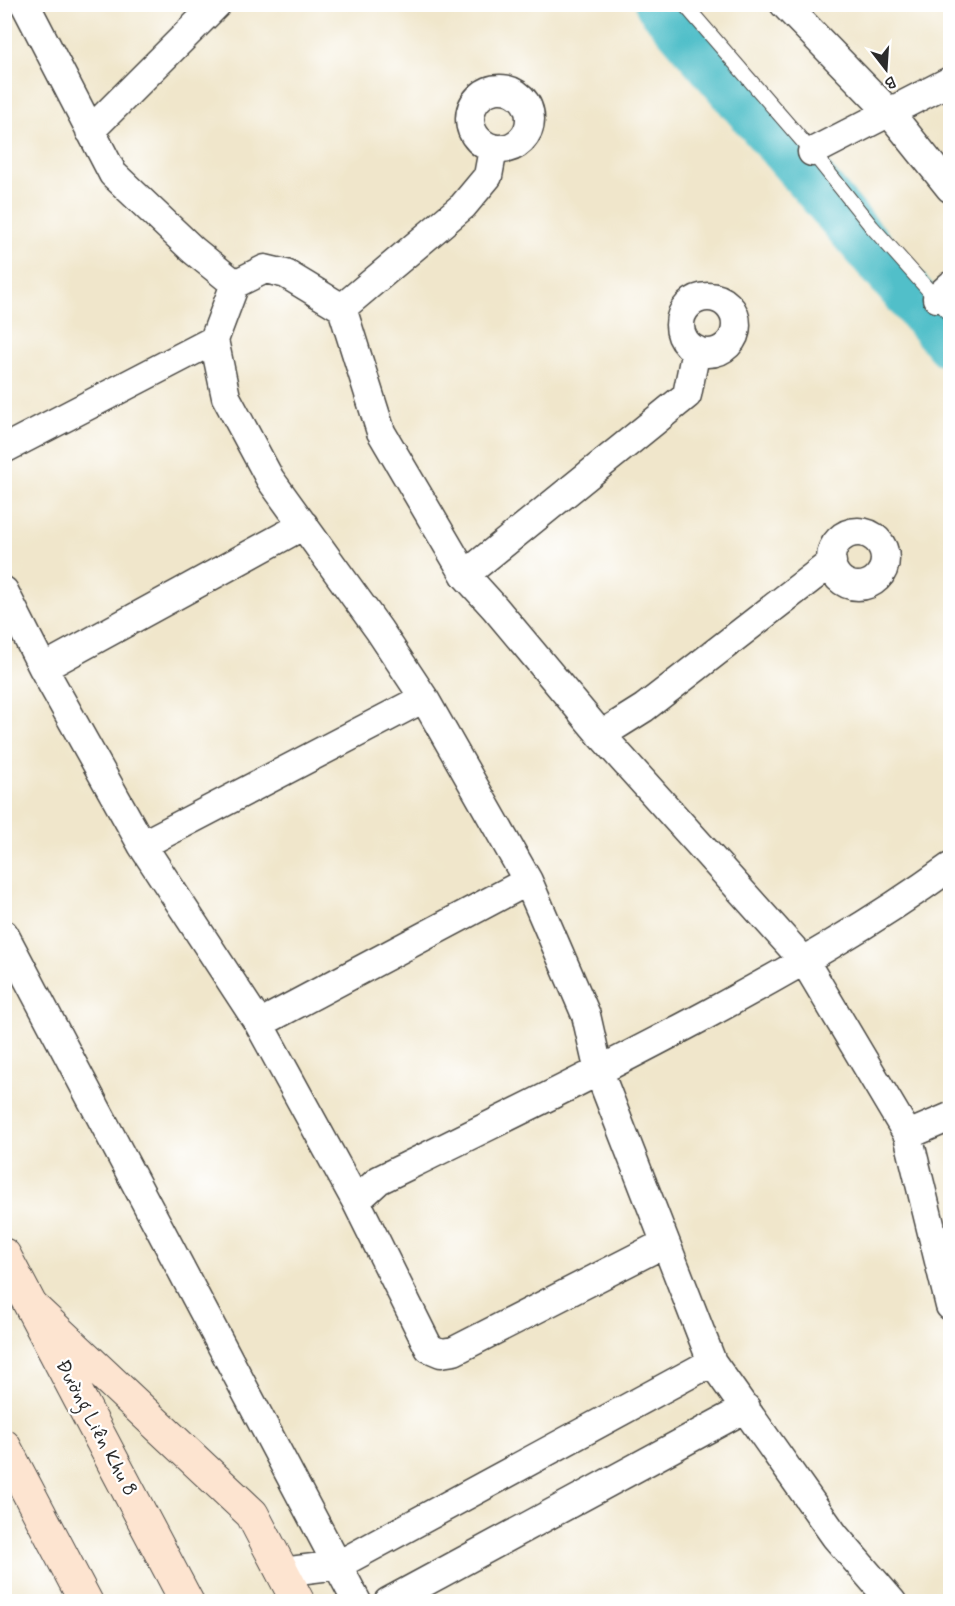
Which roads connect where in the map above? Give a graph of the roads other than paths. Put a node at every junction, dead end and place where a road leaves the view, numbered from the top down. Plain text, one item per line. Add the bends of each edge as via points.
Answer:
1 (25, 4) edge
2 (217, 4) edge
3 (684, 4) edge
4 (784, 4) edge
5 (951, 81) edge
6 (889, 112) junction
7 (90, 131) junction
8 (493, 149) dead end
9 (812, 152) junction
10 (951, 188) edge
11 (235, 284) junction
12 (946, 299) edge
13 (342, 308) junction
14 (214, 340) junction
15 (696, 350) dead end
16 (4, 449) edge
17 (304, 525) junction
18 (832, 562) dead end
19 (465, 575) junction
20 (4, 591) edge
21 (43, 668) junction
22 (424, 698) junction
23 (601, 735) junction
24 (142, 846) junction
25 (951, 867) edge
26 (528, 881) junction
27 (4, 934) edge
28 (805, 962) junction
29 (259, 1024) junction
30 (599, 1072) junction
31 (951, 1117) edge
32 (908, 1135) junction
33 (356, 1201) junction
34 (665, 1242) junction
35 (4, 1255) edge
36 (951, 1306) edge
37 (32, 1307) junction
38 (712, 1362) junction
39 (746, 1408) junction
40 (4, 1446) edge
41 (338, 1565) junction
42 (282, 1572) junction
43 (86, 1602) edge
44 (187, 1602) edge
45 (298, 1602) edge
46 (357, 1602) edge
47 (388, 1602) edge
48 (892, 1602) edge

1 - 7 street
2 - 7 street
3 - 9 lane
4 - 6 street
5 - 6 street
6 - 9 street
6 - 10 street
7 - 11 street via 113,174
8 - 13 street via 488,176 463,206
9 - 12 lane via 872,227
11 - 13 street via 265,269 286,274
11 - 14 street
13 - 19 street via 381,432
14 - 16 street
14 - 17 street via 226,397 270,479
15 - 19 street via 687,395
17 - 21 street
17 - 22 street
18 - 23 street via 644,708
19 - 23 street
20 - 21 street
21 - 24 street
22 - 24 street
22 - 26 street
23 - 28 street
24 - 29 street
25 - 28 street via 900,904
26 - 29 street
26 - 30 street via 586,1015
27 - 41 street
28 - 30 street
28 - 32 street
29 - 33 street
30 - 33 street via 378,1180
30 - 34 street
31 - 32 street
32 - 36 street
33 - 34 street via 429,1348 441,1353 454,1351
34 - 38 street
35 - 37 street, Đường Liên Khu 8
37 - 42 street via 252,1514
37 - 44 street, Đường Liên Khu 8
38 - 39 street
38 - 41 street
39 - 47 street
39 - 48 street via 835,1536
40 - 43 street
41 - 42 street
41 - 46 street
42 - 45 street

